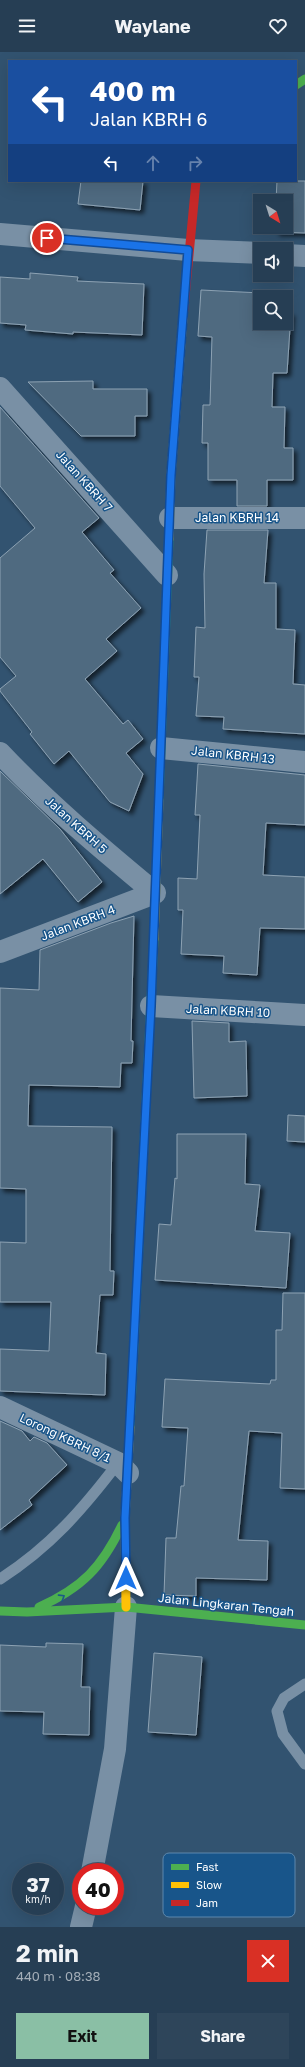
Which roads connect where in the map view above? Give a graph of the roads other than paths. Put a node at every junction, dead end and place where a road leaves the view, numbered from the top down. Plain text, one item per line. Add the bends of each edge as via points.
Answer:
1 (196, 182) edge
2 (0, 234) edge
3 (188, 250) junction
4 (253, 253) edge
5 (293, 255) edge
6 (305, 256) edge
7 (0, 388) edge
8 (170, 518) junction
9 (305, 518) edge
10 (167, 575) junction
11 (161, 748) junction
12 (0, 753) edge
13 (305, 762) edge
14 (156, 893) junction
15 (0, 952) edge
16 (151, 1006) junction
17 (305, 1015) edge
18 (0, 1407) edge
19 (123, 1468) junction
20 (125, 1518) junction
21 (0, 1579) edge
22 (126, 1607) junction
23 (0, 1611) edge
24 (27, 1612) junction
25 (305, 1625) edge
26 (305, 1684) edge
27 (305, 1764) edge
28 (94, 1863) edge
29 (84, 1915) edge
30 (81, 1927) edge

1 - 3 street
2 - 3 street
3 - 4 street
3 - 8 street
5 - 6 street
7 - 10 street, Jalan KBRH 7
8 - 9 street, Jalan KBRH 14
8 - 10 street
10 - 11 street
11 - 13 street, Jalan KBRH 13
11 - 14 street
12 - 14 street, Jalan KBRH 5 via 92,841
14 - 15 street, Jalan KBRH 4
14 - 16 street
16 - 17 street, Jalan KBRH 10
16 - 19 street
18 - 19 street, Lorong KBRH 8/1
19 - 20 street
19 - 21 lane via 49,1544
20 - 22 street
24 -> 20 street via 60,1600 89,1578 111,1551
22 - 24 street, Jalan Lingkaran Tengah
22 - 25 street, Jalan Lingkaran Tengah
22 - 28 street via 115,1749
23 - 24 street, Jalan Lingkaran Tengah
26 - 27 lane via 284,1698 277,1711 282,1734
29 - 30 street

